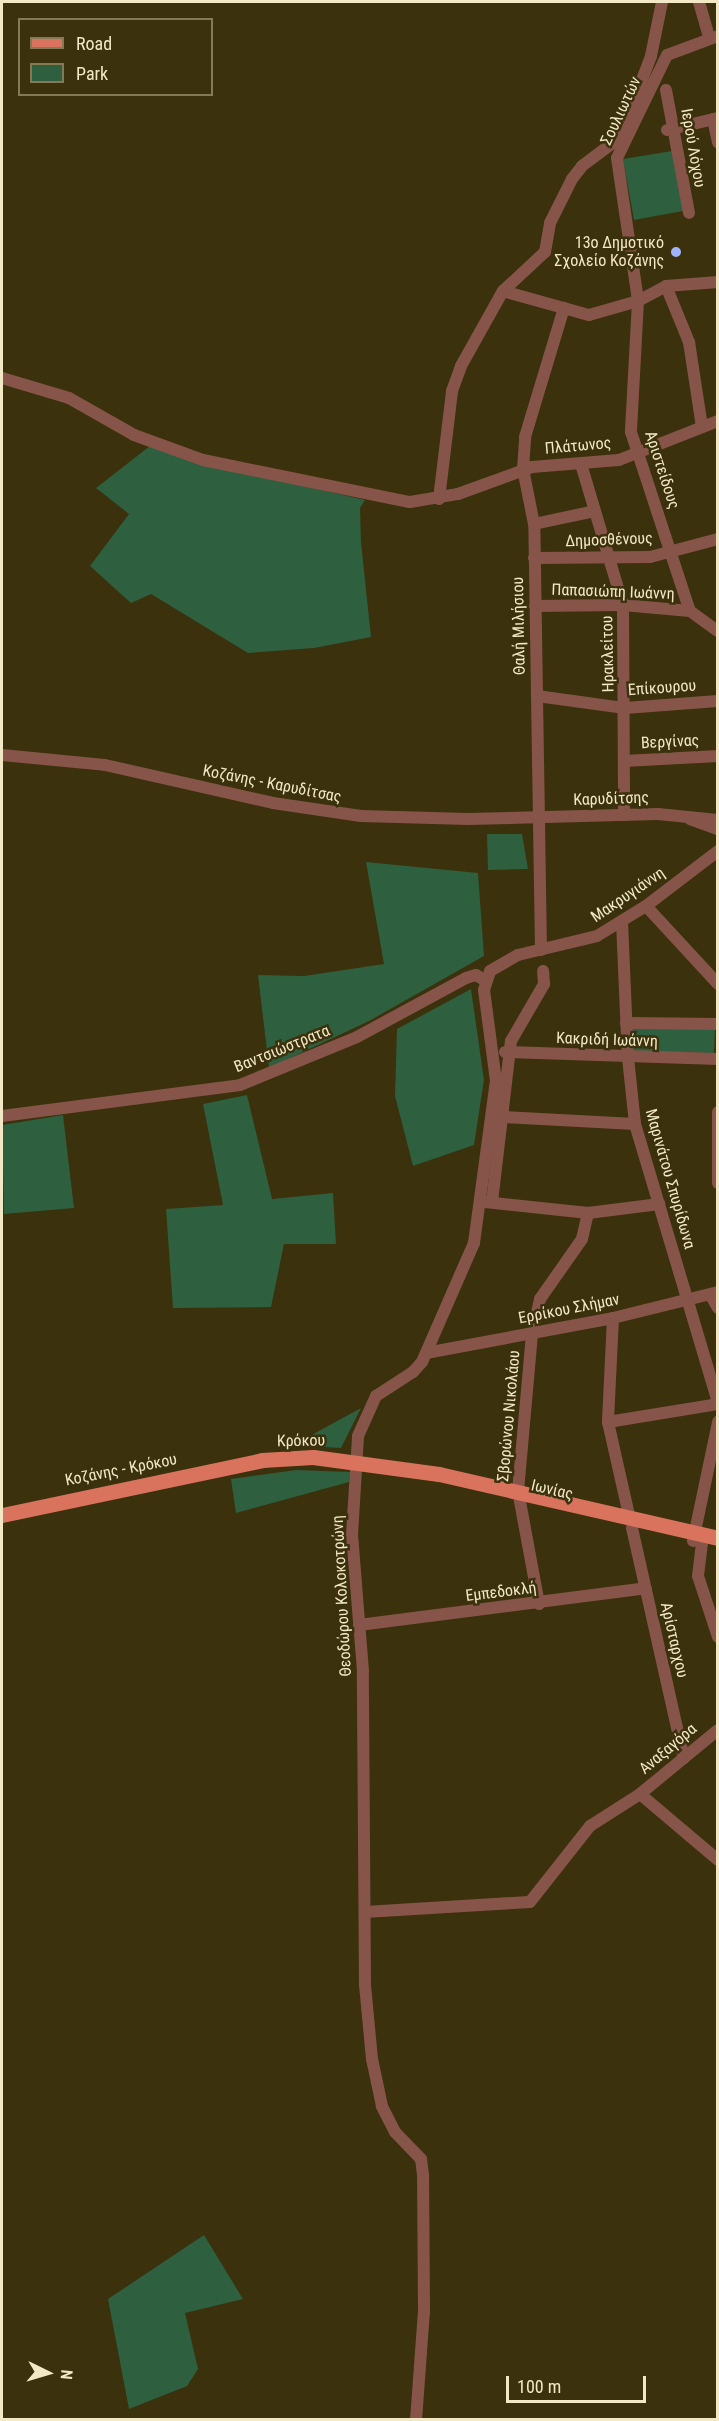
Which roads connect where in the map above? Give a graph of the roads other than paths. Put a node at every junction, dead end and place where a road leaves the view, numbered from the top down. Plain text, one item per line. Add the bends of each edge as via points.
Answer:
1 (662, 2) edge
2 (699, 2) edge
3 (713, 36) edge
4 (666, 90) dead end
5 (715, 119) edge
6 (670, 129) junction
7 (717, 142) edge
8 (599, 155) junction
9 (617, 158) junction
10 (689, 213) dead end
11 (717, 284) edge
12 (666, 286) junction
13 (503, 291) junction
14 (638, 301) junction
15 (564, 308) junction
16 (2, 378) edge
17 (717, 421) edge
18 (702, 427) junction
19 (637, 453) junction
20 (581, 464) junction
21 (523, 469) junction
22 (439, 499) junction
23 (595, 511) junction
24 (534, 524) junction
25 (717, 539) edge
26 (672, 552) junction
27 (609, 557) junction
28 (534, 558) junction
29 (624, 605) junction
30 (535, 606) junction
31 (690, 611) junction
32 (717, 631) edge
33 (537, 696) junction
34 (717, 701) edge
35 (625, 708) junction
36 (2, 755) edge
37 (717, 756) edge
38 (624, 761) junction
39 (624, 815) junction
40 (684, 816) junction
41 (539, 818) junction
42 (717, 820) edge
43 (717, 829) edge
44 (717, 842) edge
45 (717, 851) edge
46 (694, 868) junction
47 (646, 906) junction
48 (622, 922) junction
49 (541, 950) junction
50 (543, 971) dead end
51 (486, 981) junction
52 (717, 984) edge
53 (626, 1023) junction
54 (717, 1024) edge
55 (495, 1052) junction
56 (511, 1053) junction
57 (628, 1059) junction
58 (717, 1059) edge
59 (717, 1112) edge
60 (2, 1116) edge
61 (502, 1117) junction
62 (635, 1124) junction
63 (717, 1183) edge
64 (486, 1202) junction
65 (659, 1204) junction
66 (588, 1213) junction
67 (714, 1294) edge
68 (686, 1302) junction
69 (717, 1308) edge
70 (614, 1318) junction
71 (532, 1334) junction
72 (426, 1353) junction
73 (717, 1404) edge
74 (608, 1422) junction
75 (717, 1422) edge
76 (355, 1462) junction
77 (248, 1463) joint
78 (519, 1496) junction
79 (2, 1515) edge
80 (631, 1524) junction
81 (702, 1538) edge
82 (717, 1545) edge
83 (646, 1588) junction
84 (539, 1604) junction
85 (359, 1625) junction
86 (717, 1637) edge
87 (717, 1730) edge
88 (684, 1758) junction
89 (640, 1794) junction
90 (712, 1848) edge
91 (717, 1860) edge
92 (365, 1912) junction
93 (416, 2420) edge

1 - 8 street via 651,56 629,114 611,144
2 - 3 street
3 - 9 street, Σουλιωτών via 667,55
4 - 6 street, Ιερού Λόχου
5 - 6 street
5 - 7 street
6 - 10 street, Ιερού Λόχου
8 - 9 street
8 - 13 street via 582,165 572,179 550,223 545,252
9 - 14 street, Σουλιωτών
11 - 12 street
12 - 14 street
12 - 18 street via 690,342
13 - 15 street
13 - 22 street via 455,381
14 - 15 street via 589,315
14 - 19 street, Αριστείδους via 631,432
15 - 21 street, Θαλή Μιλήσιου via 525,437
16 - 22 street, Πλάτωνος via 69,398 134,435 203,460 394,500
17 - 18 street, Πλάτωνος
18 - 19 street, Πλάτωνος
19 - 20 street, Πλάτωνος via 609,462
19 - 26 street, Αριστείδους
20 - 21 street, Πλάτωνος
20 - 23 street, Ηρακλείτου
21 - 22 street, Πλάτωνος
21 - 24 street, Θαλή Μιλήσιου
23 - 24 street
23 - 27 street, Ηρακλείτου
24 - 28 street, Θαλή Μιλήσιου
25 - 26 street, Δημοσθένους
26 - 27 street, Δημοσθένους
26 - 31 street, Αριστείδους
27 - 28 street, Δημοσθένους
27 - 29 street, Ηρακλείτου
28 - 30 street, Θαλή Μιλήσιου
29 - 30 street, Παπασιώπη Ιωάννη
29 - 31 street, Παπασιώπη Ιωάννη
29 - 35 street, Ηρακλείτου
30 - 33 street, Θαλή Μιλήσιου
31 - 32 street
33 - 35 street, Επίκουρου
33 - 41 street, Θαλή Μιλήσιου
34 - 35 street, Επίκουρου
35 - 38 street, Ηρακλείτου
36 - 41 street, Κοζάνης - Καρυδίτσας via 105,765 340,814
37 - 38 street, Βεργίνας
38 - 39 street, Ηρακλείτου
39 - 40 street, Καρυδίτσης
39 - 41 street, Καρυδίτσης
40 - 42 street, Καρυδίτσης
40 - 43 street, Καρυδίτσης
41 - 49 street, Θαλή Μιλήσιου
44 - 46 street, Μακρυγιάννη
45 - 46 street, Μακρυγιάννη
46 - 47 street, Μακρυγιάννη
47 - 48 street, Μακρυγιάννη
47 - 52 street
48 - 49 street, Μακρυγιάννη via 585,942
48 - 53 street, Μαρινάτου Σπυρίδωνα
49 - 51 street via 499,963
50 - 56 street via 544,984 511,1041
51 - 55 street, Θεοδώρου Κολοκοτρώνη via 486,1009
51 - 60 street, Βαντσιώστρατα via 476,975 466,978 357,1037 240,1085
53 - 54 street
53 - 57 street, Μαρινάτου Σπυρίδωνα
55 - 56 street, Κακριδή Ιωάννη
55 - 64 street, Θεοδώρου Κολοκοτρώνη
56 - 57 street, Κακριδή Ιωάννη
56 - 61 street
57 - 58 street, Κακριδή Ιωάννη
57 - 62 street, Μαρινάτου Σπυρίδωνα
59 - 63 street
61 - 62 street
61 - 64 street
62 - 65 street, Μαρινάτου Σπυρίδωνα
64 - 66 street
64 - 72 street, Θεοδώρου Κολοκοτρώνη via 471,1253
65 - 66 street
65 - 68 street, Μαρινάτου Σπυρίδωνα
66 - 71 street, Σβορώνου Νικολάου via 582,1239 540,1299
67 - 68 street, Ερρίκου Σλήμαν
67 - 69 street
68 - 70 street, Ερρίκου Σλήμαν
68 - 73 street, Μαρινάτου Σπυρίδωνα
70 - 71 street, Ερρίκου Σλήμαν
70 - 74 street, Αρίσταρχου
71 - 72 street, Ερρίκου Σλήμαν
71 - 78 street, Σβορώνου Νικολάου
72 - 76 street, Θεοδώρου Κολοκοτρώνη via 413,1372 376,1396 358,1436
73 - 74 street
74 - 80 street, Αρίσταρχου
75 - 81 street
76 - 77 main road, Κρόκου via 300,1457
76 - 78 main road, Ιωνίας via 410,1477
76 - 85 street, Θεοδώρου Κολοκοτρώνη via 352,1535
77 - 79 main road, Κοζάνης - Κρόκου
78 - 80 main road, Ιωνίας
78 - 84 street, Σβορώνου Νικολάου
80 - 81 main road, Ιωνίας
80 - 83 street, Αρίσταρχου
81 - 82 main road, Ιωνίας
81 - 86 street via 698,1576
83 - 84 street, Εμπεδοκλή
83 - 88 street, Αρίσταρχου
84 - 85 street, Εμπεδοκλή
85 - 92 street, Θεοδώρου Κολοκοτρώνη via 364,1690
87 - 88 street, Αναξαγόρα
88 - 89 street, Αναξαγόρα
89 - 90 street
89 - 92 street, Αναξαγόρα via 590,1826 531,1902
90 - 91 street
92 - 93 street, Θεοδώρου Κολοκοτρώνη via 367,2011 378,2094 395,2132 421,2159 424,2287

